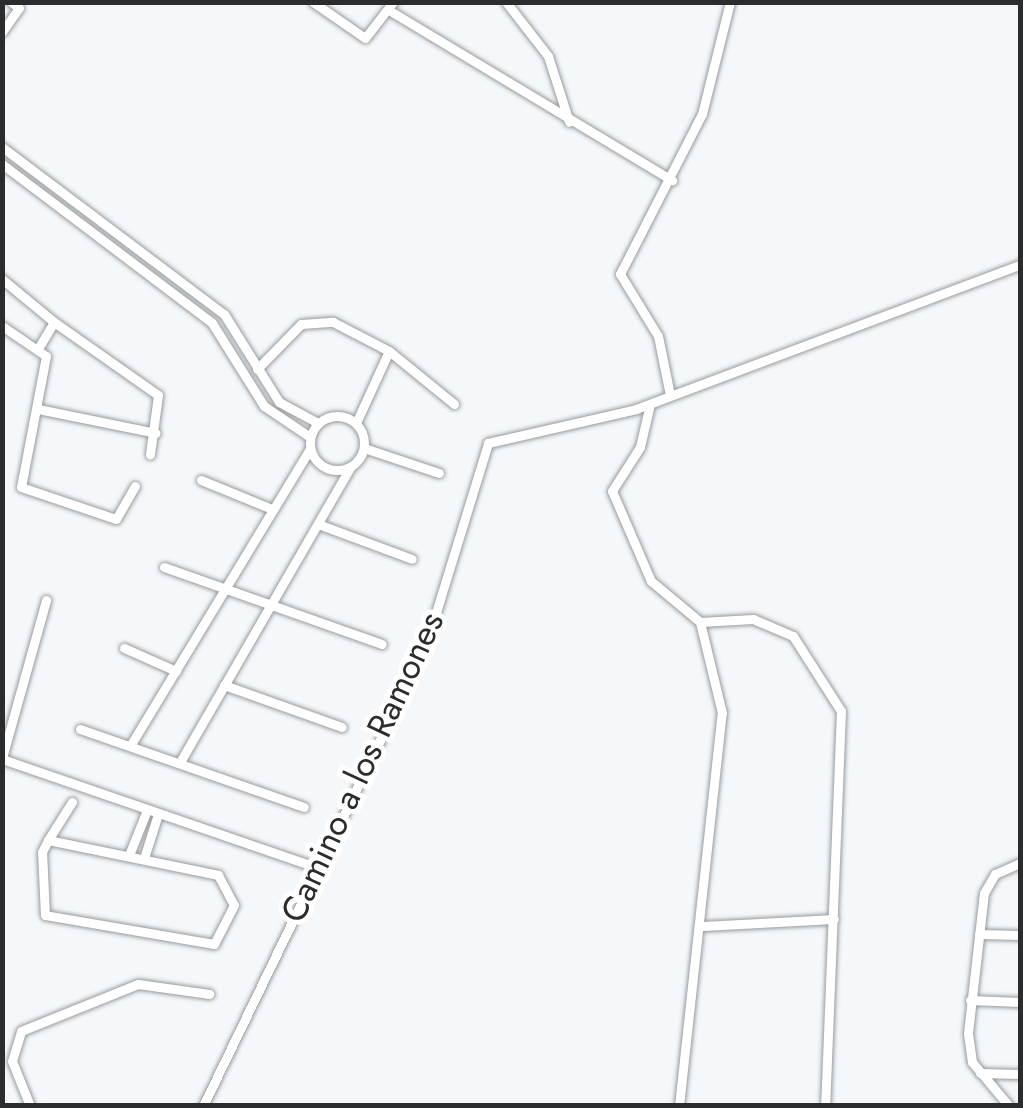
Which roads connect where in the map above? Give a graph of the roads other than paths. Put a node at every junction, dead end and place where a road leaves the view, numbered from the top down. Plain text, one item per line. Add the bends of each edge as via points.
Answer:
1 (313, 2) edge
2 (506, 2) edge
3 (730, 2) edge
4 (15, 5) edge
5 (392, 7) edge
6 (4, 25) edge
7 (569, 122) junction
8 (2, 147) edge
9 (2, 164) edge
10 (672, 180) junction
11 (128, 246) junction
12 (119, 257) junction
13 (1020, 265) edge
14 (2, 279) edge
15 (54, 322) junction
16 (2, 326) edge
17 (38, 347) junction
18 (390, 351) junction
19 (260, 367) junction
20 (249, 378) junction
21 (670, 395) junction
22 (454, 404) dead end
23 (650, 404) junction
24 (38, 409) junction
25 (318, 423) junction
26 (356, 423) junction
27 (156, 433) junction
28 (310, 437) junction
29 (364, 448) junction
30 (310, 449) junction
31 (150, 454) dead end
32 (350, 467) junction
33 (438, 474) dead end
34 (201, 480) dead end
35 (136, 486) dead end
36 (272, 509) junction
37 (318, 524) junction
38 (412, 559) dead end
39 (164, 566) dead end
40 (226, 589) junction
41 (46, 600) dead end
42 (271, 604) junction
43 (700, 622) junction
44 (382, 644) dead end
45 (124, 648) dead end
46 (176, 670) junction
47 (224, 685) junction
48 (342, 727) dead end
49 (80, 729) dead end
50 (130, 746) junction
51 (2, 759) edge
52 (180, 762) junction
53 (72, 802) dead end
54 (304, 807) dead end
55 (152, 812) junction
56 (48, 840) junction
57 (129, 855) junction
58 (144, 858) junction
59 (1020, 864) edge
60 (315, 868) junction
61 (834, 918) junction
62 (703, 926) junction
63 (979, 934) junction
64 (1020, 935) edge
65 (209, 994) dead end
66 (970, 1000) junction
67 (1020, 1002) edge
68 (980, 1074) junction
69 (1020, 1074) edge
70 (30, 1106) edge
71 (204, 1106) edge
72 (680, 1106) edge
73 (825, 1106) edge
74 (1009, 1106) edge

1 - 5 street via 364,38
2 - 7 street via 548,56
3 - 10 street via 713,83
4 - 6 street
5 - 7 street
7 - 10 street
8 - 11 street
9 - 12 street
10 - 21 street via 620,274 658,336
11 - 12 street
11 - 19 street via 224,314
12 - 20 street via 212,323
13 - 21 street, Camino a los Ramones
14 - 15 street
15 - 17 street
15 - 27 street via 158,395
16 - 17 street
17 - 24 street via 46,361
18 - 19 street via 351,327 316,321 292,330
18 - 22 street
18 - 26 street
19 - 20 street
19 - 25 street via 279,402
20 - 28 street via 274,417
21 - 23 street, Camino a los Ramones
23 - 43 street via 613,496 658,591
23 - 60 street, Camino a los Ramones via 488,443 426,645
24 - 27 street
24 - 35 street via 24,490 116,519
25 - 26 street via 337,416
25 - 28 street
26 - 29 street
27 - 31 street
28 - 30 street
29 - 32 street
29 - 33 street
30 - 32 street via 326,468
30 - 36 street
32 - 37 street
34 - 36 street
36 - 40 street
37 - 38 street
37 - 42 street
39 - 40 street
40 - 42 street
40 - 46 street
41 - 51 street
42 - 44 street
42 - 47 street
43 - 61 street via 752,619 782,629 836,697
43 - 62 street via 722,713
45 - 46 street
46 - 50 street
47 - 48 street
47 - 52 street
49 - 50 street
50 - 52 street
51 - 55 street
52 - 54 street
53 - 56 street
55 - 57 street
55 - 58 street
55 - 60 street
56 - 57 street
56 - 58 street via 45,914 210,948 234,905 218,874
57 - 58 street
59 - 63 street via 995,874 984,892
60 - 71 street, Camino a los Ramones
61 - 62 street
61 - 73 street
62 - 72 street
63 - 64 street
63 - 66 street
65 - 70 street via 138,984 21,1031 12,1060
66 - 67 street
66 - 68 street via 968,1042
68 - 69 street
68 - 74 street

